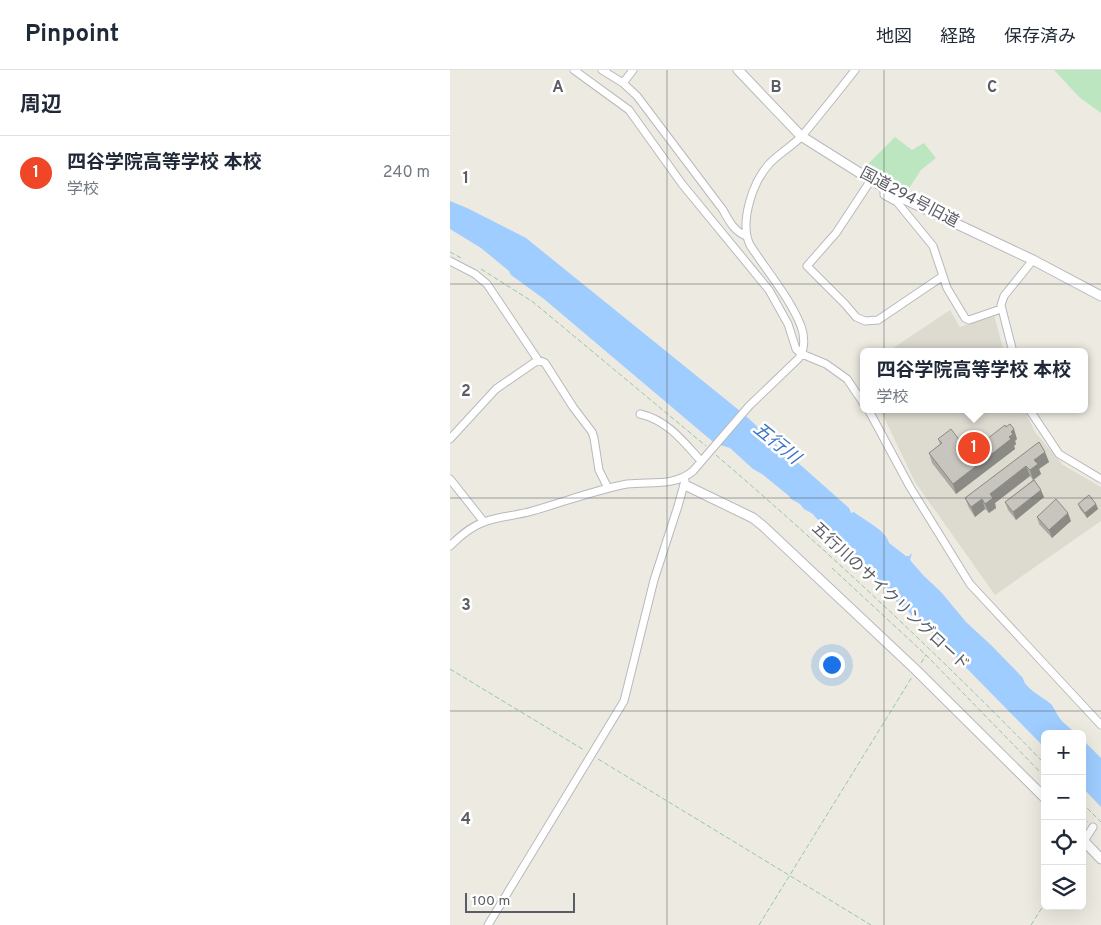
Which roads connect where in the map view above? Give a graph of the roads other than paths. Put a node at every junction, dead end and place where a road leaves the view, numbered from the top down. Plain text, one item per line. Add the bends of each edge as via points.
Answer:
1 (574, 70) edge
2 (602, 70) edge
3 (633, 70) edge
4 (738, 70) edge
5 (855, 70) edge
6 (623, 83) junction
7 (801, 136) junction
8 (871, 180) junction
9 (884, 188) junction
10 (746, 236) junction
11 (1033, 260) junction
12 (450, 261) edge
13 (943, 276) junction
14 (1101, 296) edge
15 (1001, 310) junction
16 (1012, 348) edge
17 (802, 354) junction
18 (538, 360) junction
19 (860, 398) edge
20 (870, 413) edge
21 (1032, 413) edge
22 (640, 414) dead end
23 (450, 439) edge
24 (702, 461) junction
25 (450, 479) edge
26 (1101, 479) edge
27 (685, 481) junction
28 (608, 488) junction
29 (484, 522) junction
30 (450, 546) edge
31 (1101, 725) edge
32 (1041, 794) edge
33 (1093, 827) dead end
34 (1086, 836) edge
35 (1086, 843) edge
36 (1101, 859) edge
37 (488, 925) edge

1 - 17 street via 618,100 634,116 682,184 769,290 788,324 796,349
2 - 6 street
3 - 6 street
4 - 7 street, 国道294号旧道
5 - 7 street
6 - 10 street via 647,108 738,233
7 - 8 street, 国道294号旧道
7 - 10 street via 770,163 755,189 745,218
8 - 9 street, 国道294号旧道
8 - 13 street via 836,233 807,266 856,317 868,322 878,320
9 - 11 street, 国道294号旧道
9 - 13 street via 884,195 898,202 931,244
10 - 17 street via 802,328
11 - 14 street, 国道294号旧道
11 - 15 street via 1004,296
12 - 18 street via 487,284
13 - 15 street via 967,320
15 - 16 street
17 - 19 street via 826,364 847,379
17 - 24 street via 749,406
18 - 23 street via 496,389
18 - 28 street via 546,363 592,432 599,470
20 - 31 street via 910,487 970,584
21 - 26 street via 1059,454
22 - 24 street via 670,428
24 - 27 street
25 - 29 street
27 - 28 street via 634,483
27 - 32 street via 763,526 916,670
27 - 37 street via 654,580 624,701
28 - 29 street
29 - 30 street via 463,533
33 - 34 street
35 - 36 street

